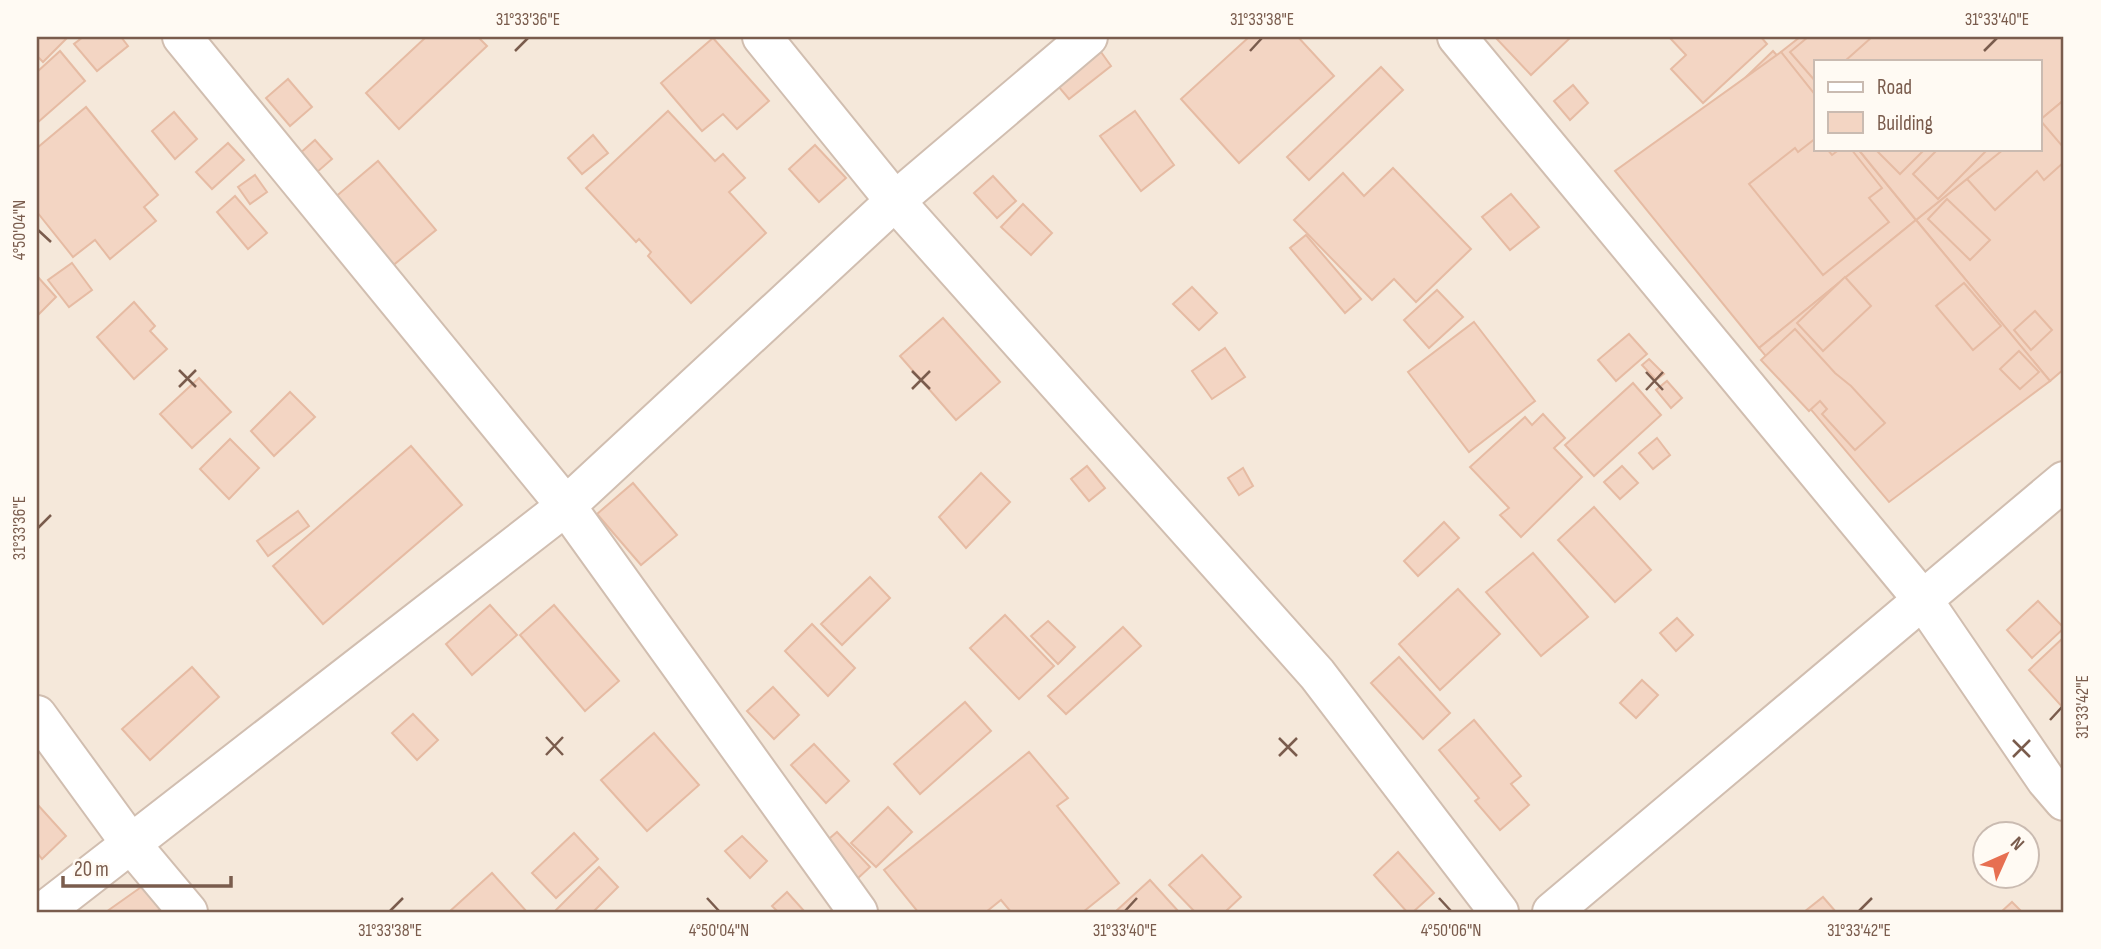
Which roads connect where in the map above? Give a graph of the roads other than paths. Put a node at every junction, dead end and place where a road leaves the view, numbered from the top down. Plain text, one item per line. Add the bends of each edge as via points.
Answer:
1 (182, 37) edge
2 (762, 37) edge
3 (1088, 37) edge
4 (1457, 37) edge
5 (895, 201) junction
6 (2064, 481) edge
7 (566, 506) junction
8 (1923, 600) junction
9 (37, 715) edge
10 (2064, 801) edge
11 (131, 844) junction
12 (43, 912) edge
13 (188, 912) edge
14 (858, 912) edge
15 (1499, 912) edge
16 (1552, 912) edge

1 - 7 street
2 - 5 street
3 - 5 street
4 - 8 street
5 - 7 street
5 - 15 street via 1317,674
6 - 8 street
7 - 11 street
7 - 14 street
8 - 10 street
8 - 16 street
9 - 11 street
11 - 12 street
11 - 13 street

